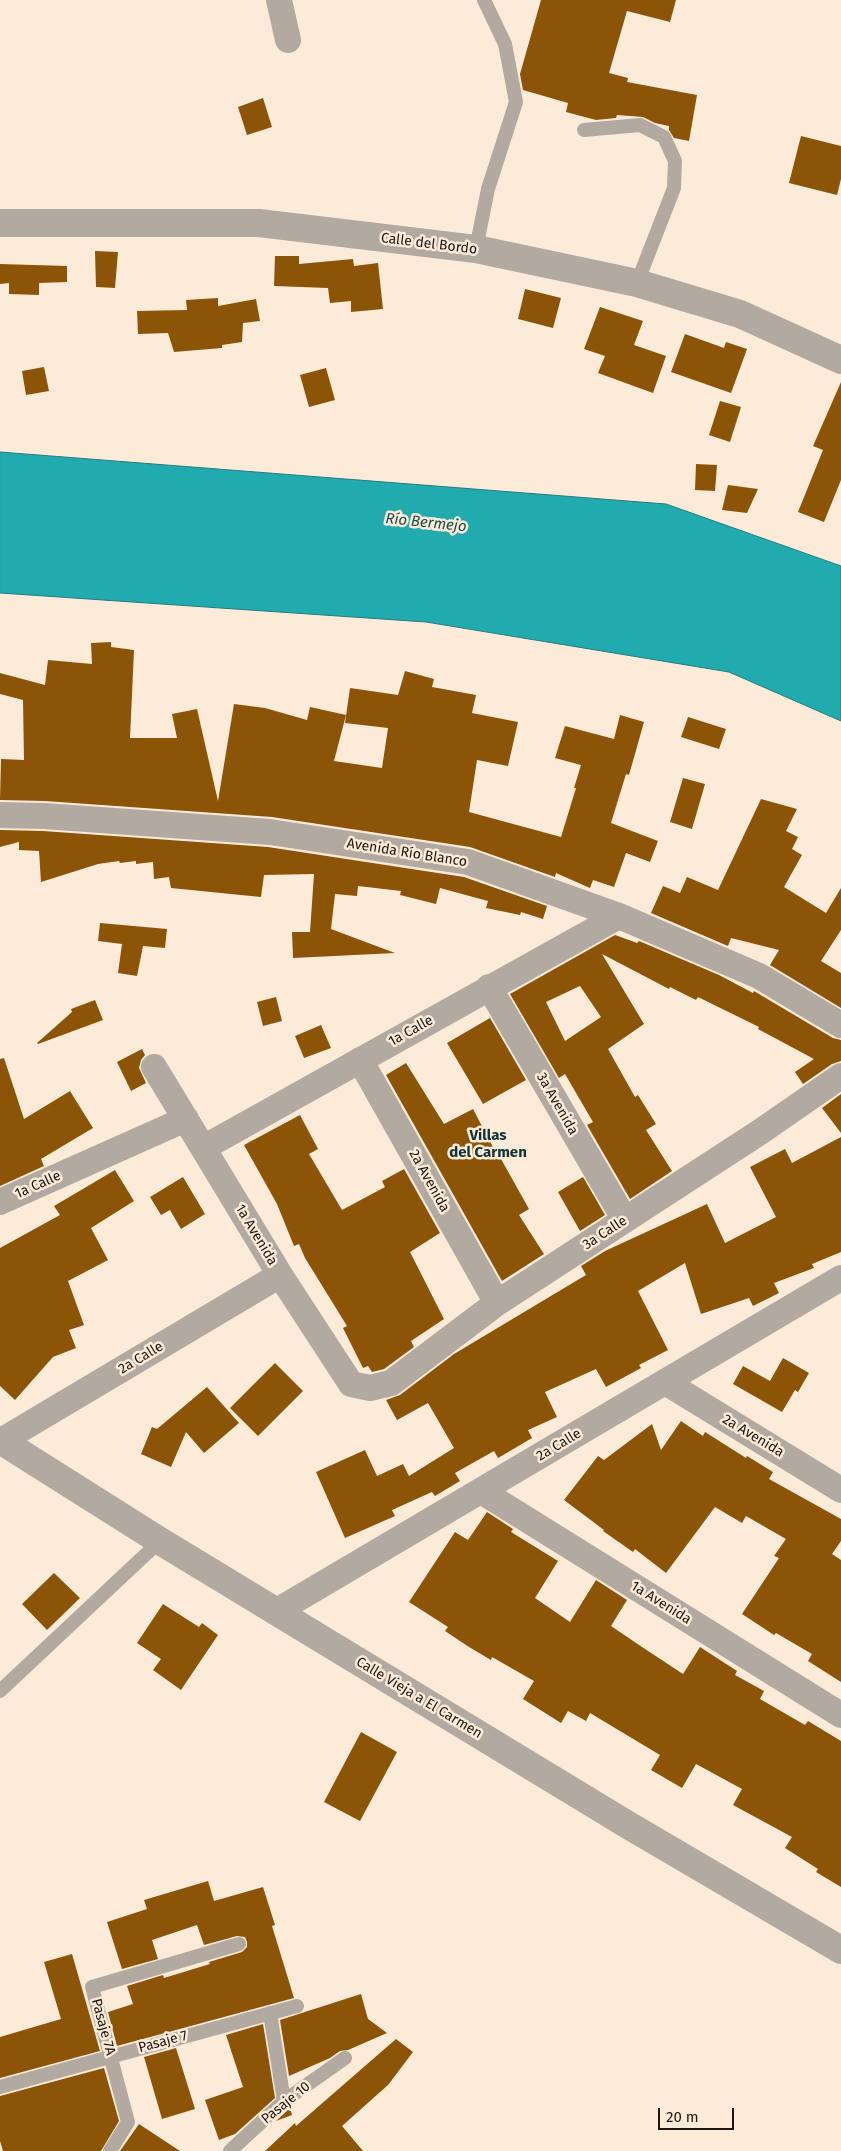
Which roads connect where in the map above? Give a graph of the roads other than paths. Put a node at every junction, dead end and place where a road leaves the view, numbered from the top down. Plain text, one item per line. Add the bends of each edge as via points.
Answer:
1 (278, 0) edge
2 (484, 0) edge
3 (288, 40) dead end
4 (584, 130) dead end
5 (0, 223) edge
6 (476, 249) junction
7 (637, 283) junction
8 (841, 360) edge
9 (0, 815) edge
10 (619, 916) junction
11 (489, 987) junction
12 (841, 1025) edge
13 (360, 1060) junction
14 (154, 1067) dead end
15 (841, 1076) edge
16 (186, 1119) junction
17 (203, 1148) junction
18 (0, 1202) edge
19 (625, 1220) junction
20 (280, 1275) junction
21 (841, 1278) edge
22 (498, 1303) junction
23 (665, 1382) junction
24 (370, 1388) joint
25 (1, 1440) edge
26 (841, 1490) edge
27 (481, 1491) junction
28 (160, 1541) junction
29 (277, 1611) junction
30 (0, 1692) edge
31 (841, 1715) edge
32 (239, 1944) dead end
33 (841, 1950) edge
34 (296, 2006) dead end
35 (270, 2013) junction
36 (112, 2056) junction
37 (345, 2058) dead end
38 (0, 2087) edge
39 (284, 2102) junction
40 (110, 2151) edge
41 (230, 2151) edge

1 - 3 street
2 - 6 lane via 505,44 516,102 488,189
4 - 7 lane via 640,126 664,137 675,161 674,188
5 - 6 street, Calle del Bordo via 259,223
6 - 7 street, Calle del Bordo
7 - 8 street, Calle del Bordo via 740,314
9 - 10 street, Avenida Río Blanco via 270,832 468,862
10 - 11 street, 1a Calle
10 - 12 street, Avenida Río Blanco via 760,976
11 - 13 street, 1a Calle
11 - 19 street, 3a Avenida
13 - 17 street, 1a Calle
13 - 22 street, 2a Avenida
14 - 16 street, 1a Avenida
15 - 19 street, 3a Calle
16 - 17 street, 1a Avenida
16 - 18 street, 1a Calle
17 - 20 street, 1a Avenida
19 - 22 street, 3a Calle
20 - 24 street, 1a Avenida via 351,1384
20 - 25 street, 2a Calle
21 - 23 street, 2a Calle
22 - 24 street, 3a Calle via 391,1382
23 - 26 street, 2a Avenida
23 - 27 street, 2a Calle
25 - 28 street, Calle Vieja a El Carmen
27 - 29 street, 2a Calle
27 - 31 street, 1a Avenida
28 - 29 street, Calle Vieja a El Carmen
28 - 30 lane
29 - 33 street, Calle Vieja a El Carmen via 628,1825
32 - 36 lane, Pasaje 7A via 92,1987
34 - 35 lane, Pasaje 7
35 - 36 lane, Pasaje 7
35 - 39 lane
36 - 38 lane, Pasaje 7
36 - 40 lane, Pasaje 7A via 128,2122
37 - 39 lane, Pasaje 10
39 - 41 lane, Pasaje 10

